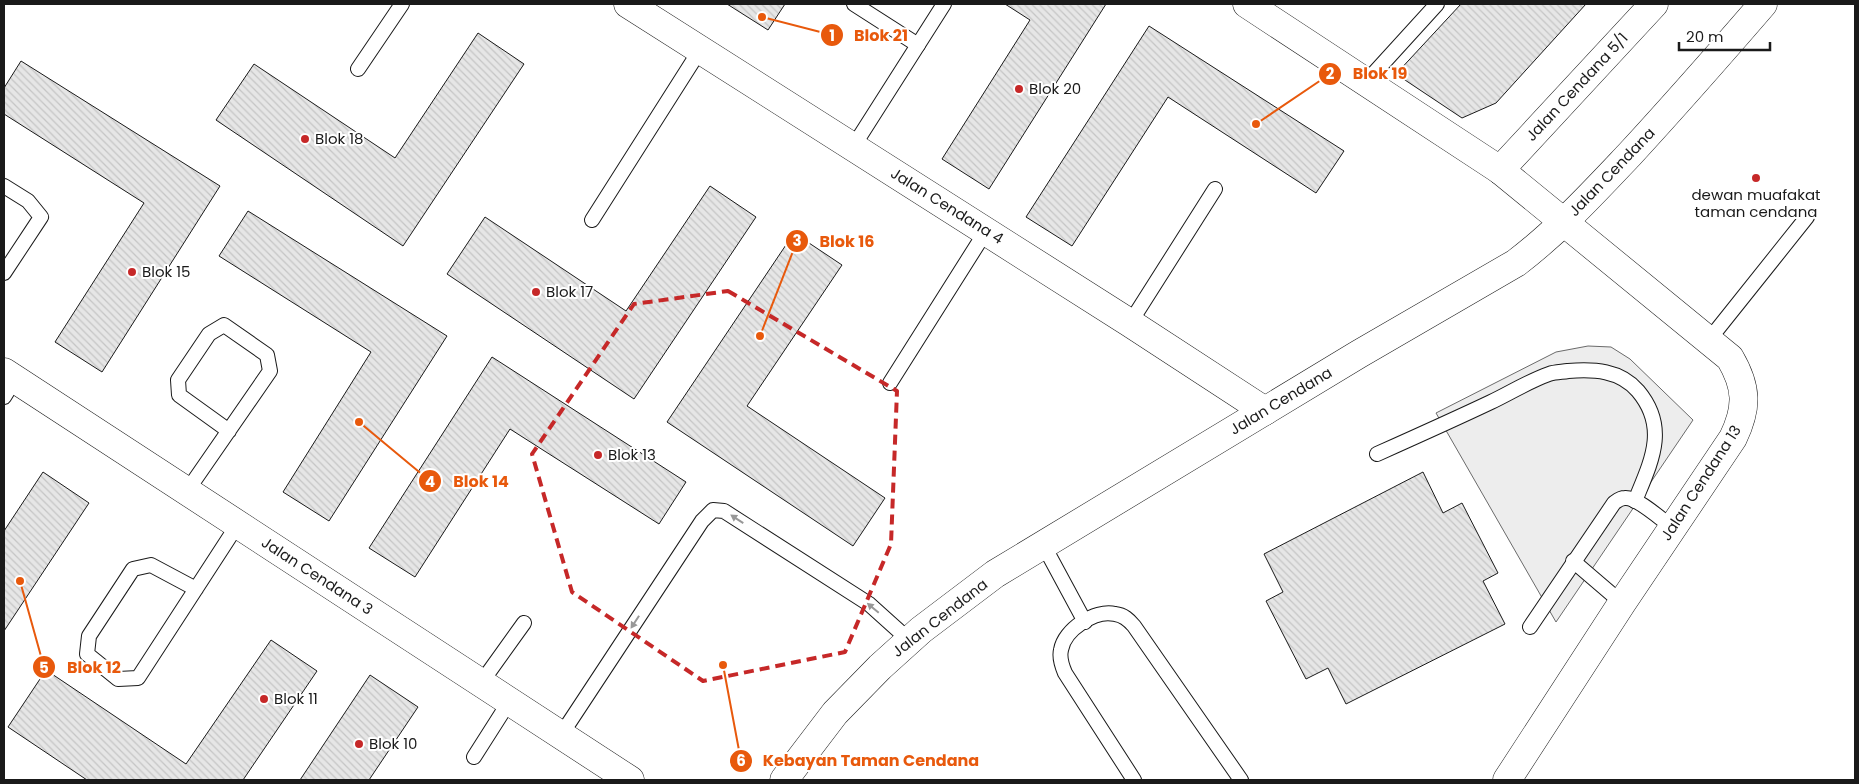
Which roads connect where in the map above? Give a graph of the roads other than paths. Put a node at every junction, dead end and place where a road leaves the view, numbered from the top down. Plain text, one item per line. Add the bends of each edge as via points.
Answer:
1 (402, 4) edge
2 (631, 4) edge
3 (854, 4) edge
4 (944, 4) edge
5 (1437, 4) edge
6 (1654, 4) edge
7 (1763, 4) edge
8 (1259, 7) edge
9 (918, 45) junction
10 (700, 50) junction
11 (358, 69) dead end
12 (1366, 82) junction
13 (853, 146) junction
14 (1500, 170) junction
15 (4, 186) edge
16 (1215, 189) dead end
17 (1807, 217) dead end
18 (592, 220) dead end
19 (1563, 223) junction
20 (986, 231) junction
21 (4, 274) edge
22 (1130, 323) junction
23 (1708, 341) junction
24 (7, 382) edge
25 (890, 383) dead end
26 (1265, 411) junction
27 (229, 431) junction
28 (1377, 454) dead end
29 (187, 491) junction
30 (1636, 501) junction
31 (238, 524) junction
32 (1673, 528) junction
33 (1044, 546) junction
34 (1573, 561) junction
35 (196, 589) junction
36 (1622, 603) junction
37 (1085, 622) junction
38 (524, 623) dead end
39 (1530, 627) dead end
40 (909, 640) junction
41 (480, 683) junction
42 (509, 702) junction
43 (560, 735) junction
44 (474, 756) dead end
45 (1237, 779) edge
46 (630, 780) edge
47 (784, 780) edge
48 (1134, 780) edge
49 (1506, 780) edge

1 - 11 lane
2 - 10 street, Jalan Cendana 4
3 - 9 lane
4 - 9 lane
5 - 12 lane
6 - 14 street, Jalan Cendana 5/1
7 - 19 street, Jalan Cendana via 1666,115
8 - 12 street, Jalan Cendana 13
9 - 13 lane
10 - 13 street, Jalan Cendana 4
10 - 18 lane
12 - 14 street, Jalan Cendana 13
13 - 20 street, Jalan Cendana 4
14 - 19 street, Jalan Cendana 13
15 - 21 lane via 28,201 41,217
16 - 22 lane
17 - 23 lane
19 - 23 street, Jalan Cendana 13
19 - 26 street, Jalan Cendana via 1516,262
20 - 22 street, Jalan Cendana 4
20 - 25 lane
22 - 26 street, Jalan Cendana 4
23 - 32 street, Jalan Cendana 13 via 1730,358 1739,372 1744,406 1734,438
24 - 29 street, Jalan Cendana 3
26 - 33 street, Jalan Cendana
27 - 27 lane via 270,371 267,355 224,325 209,334 178,380 179,395
27 - 29 lane
28 - 30 lane via 1550,373 1608,372 1634,388 1644,399 1654,423 1655,448
29 - 31 street, Jalan Cendana 3
30 - 32 lane
30 - 34 lane via 1626,497 1614,503
31 - 35 lane
31 - 41 street, Jalan Cendana 3
32 - 36 street, Jalan Cendana 13
33 - 37 lane
33 - 40 street, Jalan Cendana via 995,574
34 - 36 lane
34 - 39 lane
35 - 35 lane via 138,678 118,679 87,654 89,636 133,570 151,565
36 - 49 street, Jalan Cendana 13
37 - 45 lane via 1102,614 1115,613 1134,626
37 - 48 lane via 1065,638 1061,662
38 - 41 lane
40 -> 43 lane via 869,604 724,511 713,510 702,521
40 - 47 street, Jalan Cendana via 836,714
41 - 42 street, Jalan Cendana 3
42 - 43 street, Jalan Cendana 3
42 - 44 lane
43 - 46 street, Jalan Cendana 3

